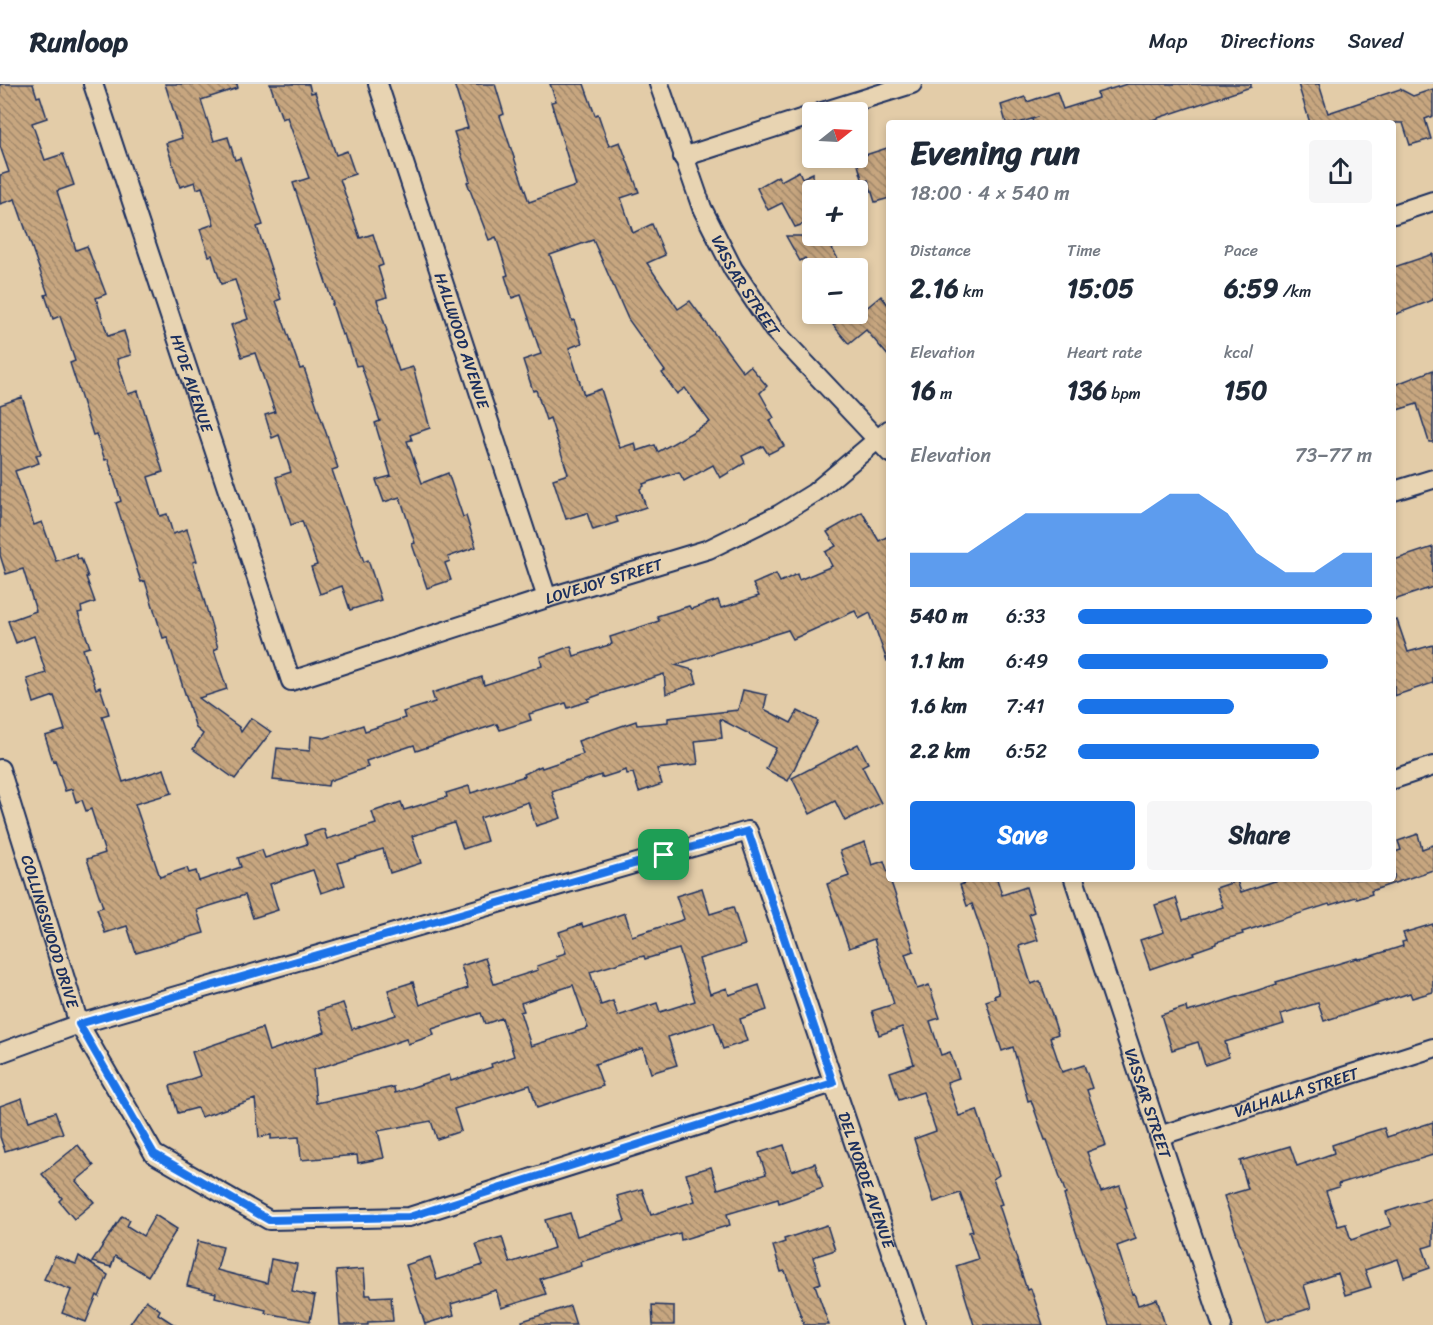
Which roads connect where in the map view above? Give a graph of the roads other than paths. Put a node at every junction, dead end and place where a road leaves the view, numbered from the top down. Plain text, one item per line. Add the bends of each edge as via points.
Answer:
1 (93, 84) edge
2 (378, 84) edge
3 (659, 84) edge
4 (912, 84) edge
5 (854, 102) edge
6 (802, 119) edge
7 (683, 157) junction
8 (1433, 201) edge
9 (1396, 213) edge
10 (886, 441) edge
11 (1433, 479) edge
12 (1396, 490) edge
13 (547, 598) junction
14 (291, 681) joint
15 (1433, 766) edge
16 (0, 769) edge
17 (1396, 778) edge
18 (1078, 882) edge
19 (79, 1024) junction
20 (1433, 1048) edge
21 (0, 1053) edge
22 (833, 1083) junction
23 (1159, 1136) junction
24 (916, 1325) edge
25 (1222, 1325) edge

1 - 14 street, HYDE AVENUE
2 - 13 street, HALLWOOD AVENUE
3 - 7 street, VASSAR STREET
4 - 5 street
6 - 7 street
7 - 10 street, VASSAR STREET via 702,208 733,269 774,330
8 - 9 street
10 - 13 street, LOVEJOY STREET via 814,493 746,533 710,549
11 - 12 street
13 - 14 street, LOVEJOY STREET
15 - 17 street
16 - 19 street, COLLINGSWOOD DRIVE
18 - 23 street, VASSAR STREET
19 - 21 street
19 - 22 street, COLLINGSWOOD DRIVE via 154,1154 269,1220 409,1217
19 - 22 street, DEL NORDE AVENUE via 748,831
20 - 23 street, VALHALLA STREET
22 - 24 street, DEL NORDE AVENUE
23 - 25 street, VASSAR STREET

